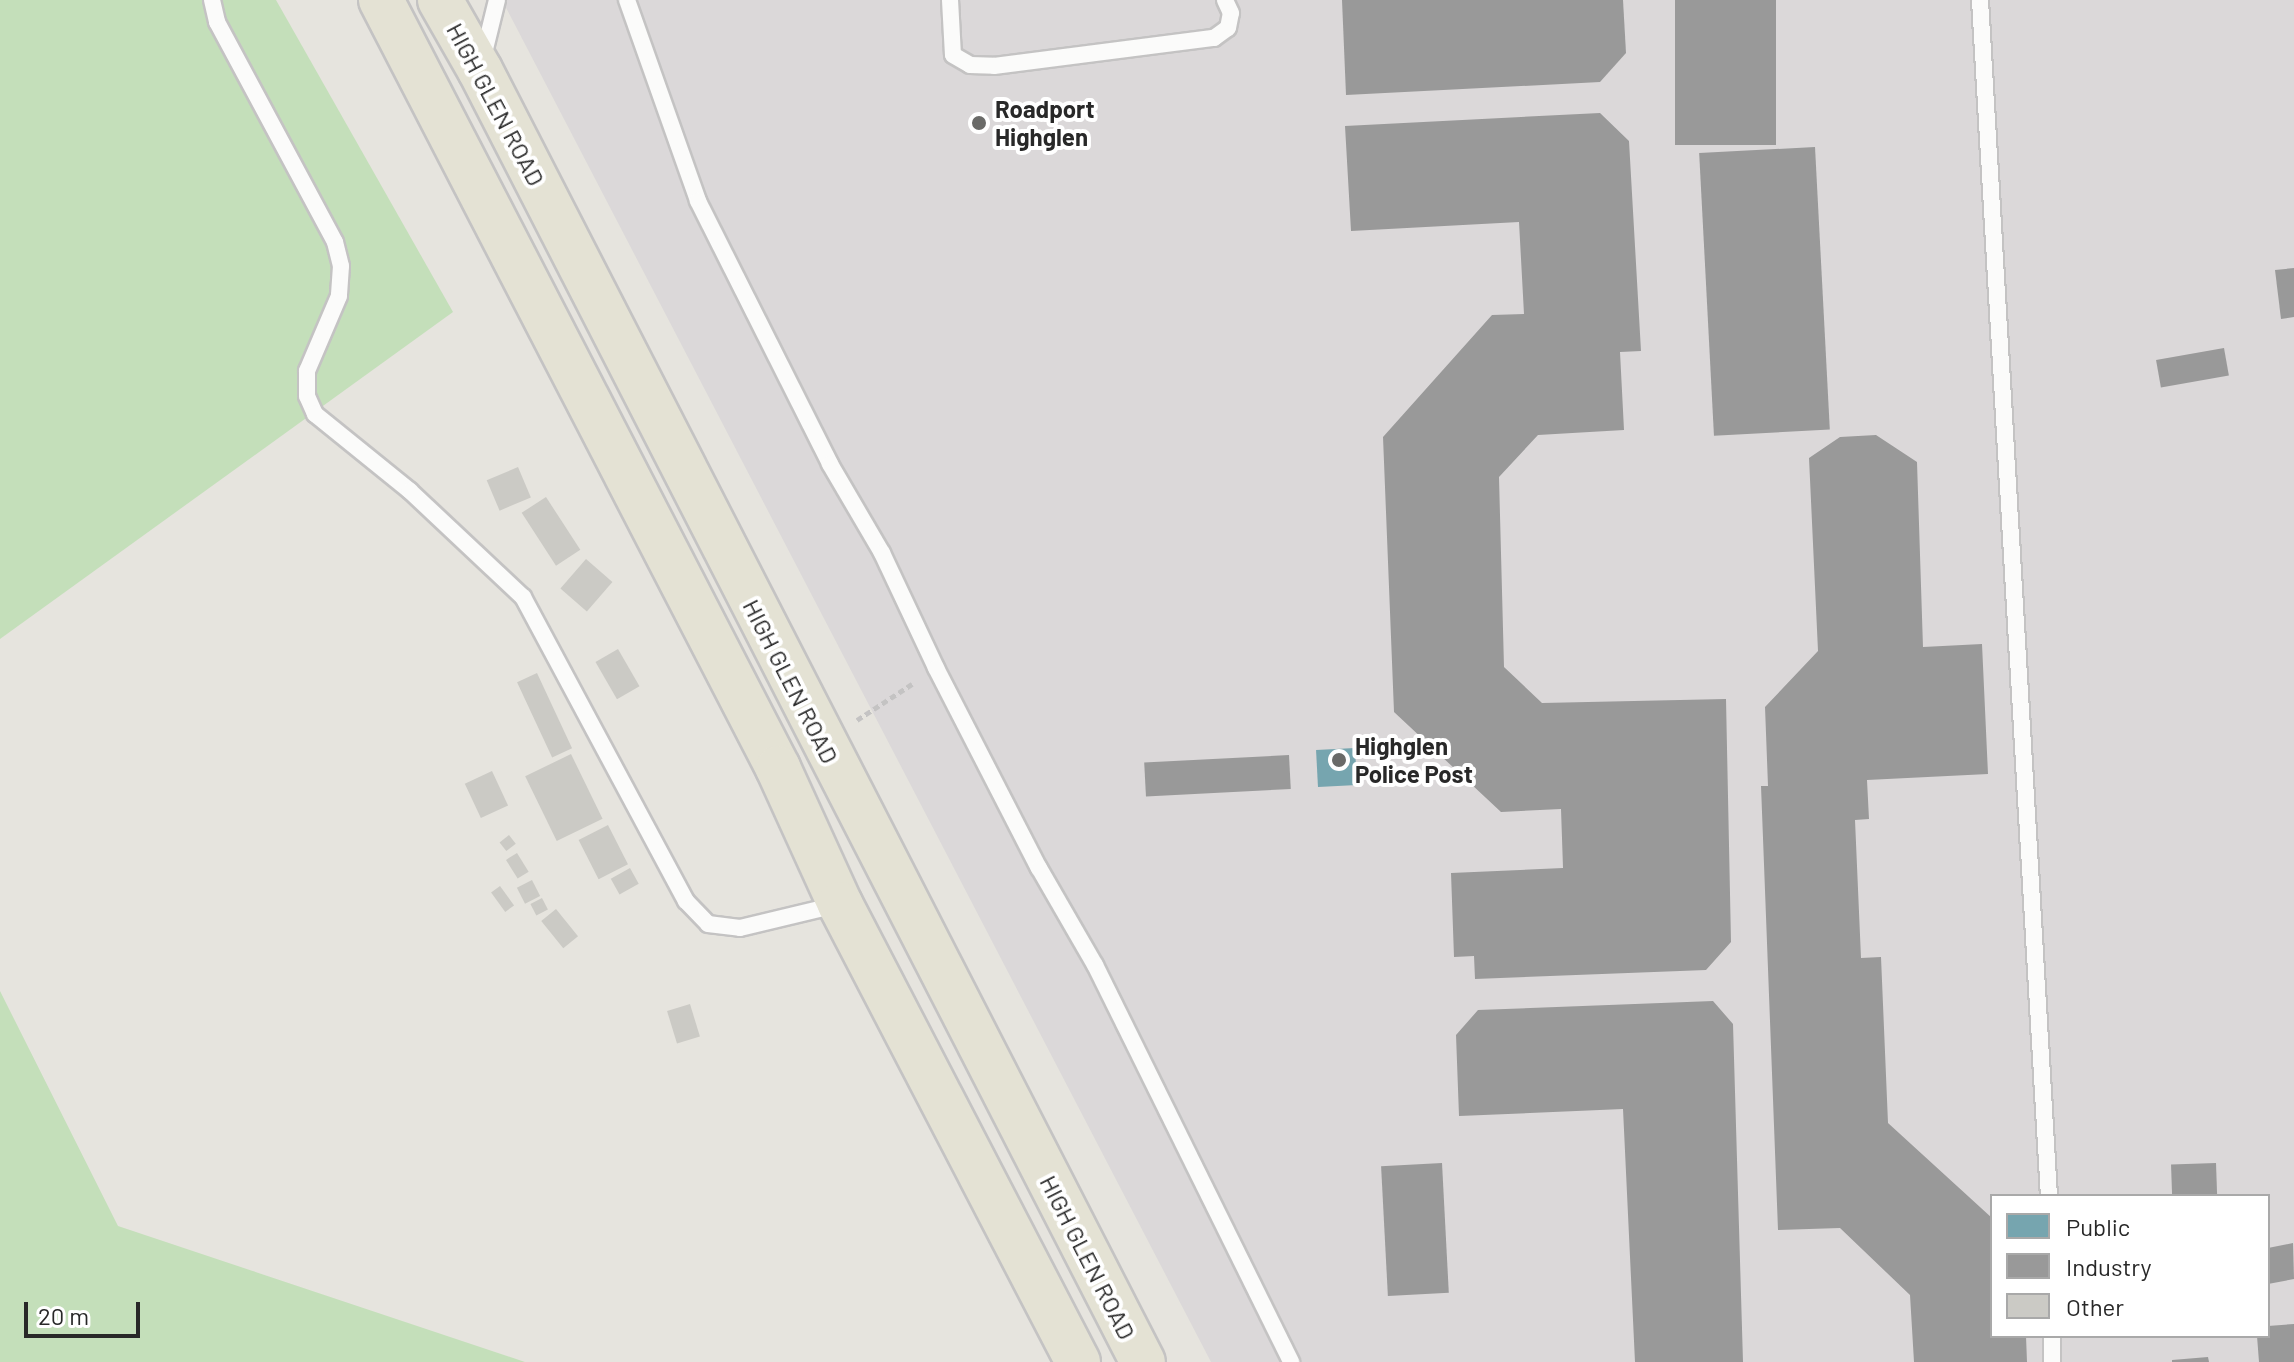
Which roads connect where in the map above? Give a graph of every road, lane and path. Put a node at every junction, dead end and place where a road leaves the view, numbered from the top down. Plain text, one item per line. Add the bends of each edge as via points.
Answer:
1 (212, 0) edge
2 (497, 0) edge
3 (627, 0) edge
4 (950, 0) edge
5 (1225, 0) edge
6 (1980, 0) edge
7 (421, 9) edge
8 (480, 70) junction
9 (840, 904) junction
10 (2049, 1194) edge
11 (2052, 1338) edge
12 (1078, 1362) edge
13 (1143, 1362) edge
14 (1291, 1362) edge
15 (2052, 1362) edge

1 - 9 lane via 217,22 335,242 341,266 339,296 307,371 307,396 315,414 410,491 523,597 686,901 708,924 740,928
2 - 8 lane
3 - 14 lane via 698,201 830,464 882,553 936,668 1109,992
4 - 5 lane via 953,55 970,65 994,66 1214,38 1228,28 1231,13
6 - 10 lane
7 - 8 main road, HIGH GLEN ROAD
7 - 9 main road, HIGH GLEN ROAD
8 - 13 main road, HIGH GLEN ROAD
9 - 12 main road, HIGH GLEN ROAD
11 - 15 lane

